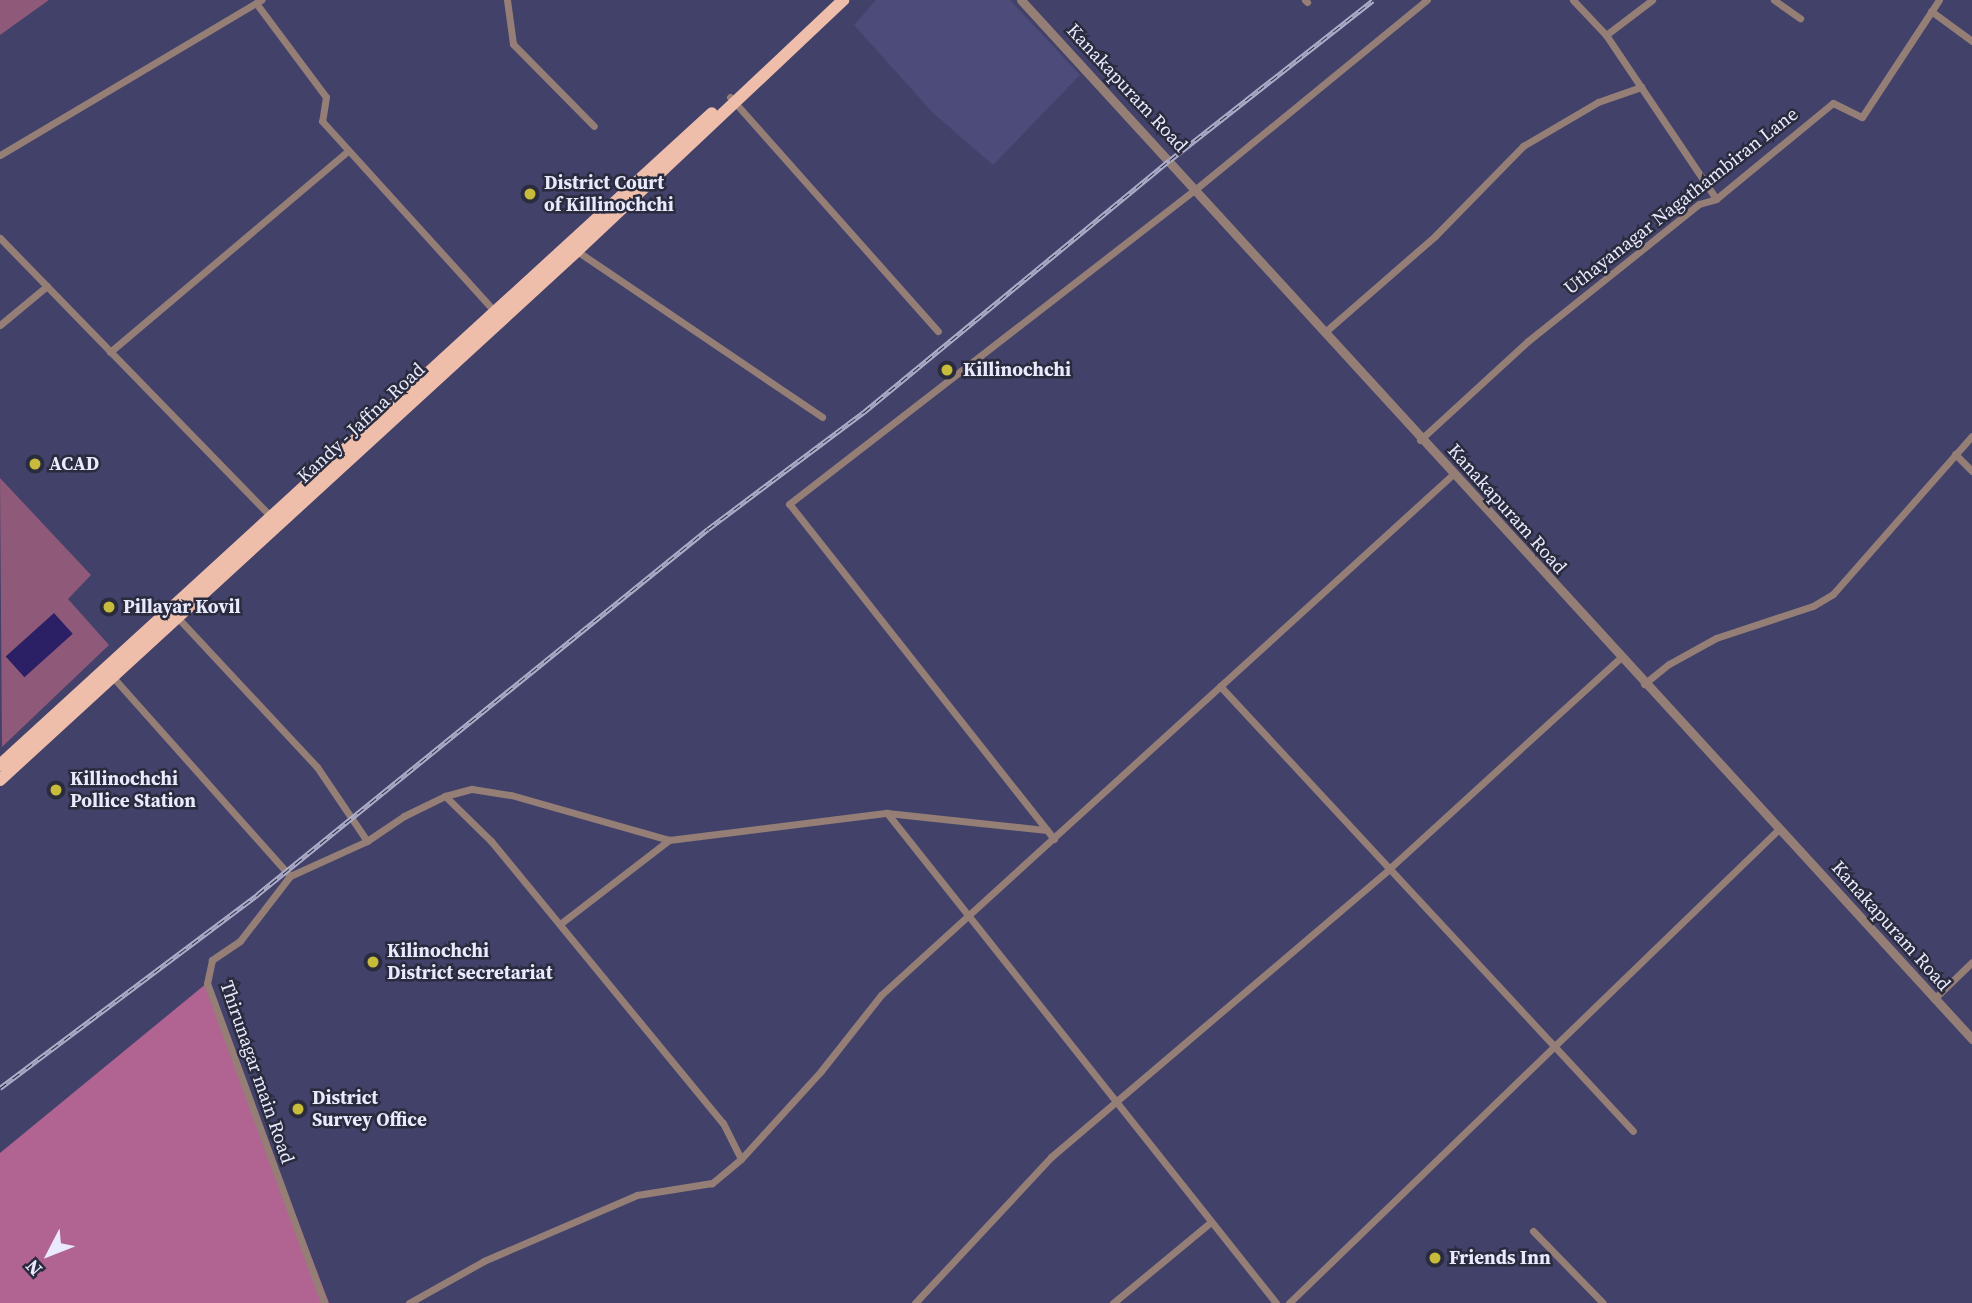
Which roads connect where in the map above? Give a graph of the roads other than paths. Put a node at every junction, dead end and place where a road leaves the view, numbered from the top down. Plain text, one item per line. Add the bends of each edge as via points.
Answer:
1 (508, 0) edge
2 (843, 0) edge
3 (1021, 0) edge
4 (1427, 0) edge
5 (1573, 0) edge
6 (1652, 0) edge
7 (1774, 0) edge
8 (1938, 0) edge
9 (258, 2) edge
10 (1931, 11) junction
11 (1800, 18) dead end
12 (1606, 35) junction
13 (1972, 41) edge
14 (1641, 87) junction
15 (732, 100) junction
16 (594, 127) dead end
17 (347, 152) junction
18 (0, 155) edge
19 (1197, 188) junction
20 (1716, 199) junction
21 (0, 238) edge
22 (577, 251) junction
23 (47, 286) junction
24 (499, 315) junction
25 (0, 326) edge
26 (938, 331) dead end
27 (1325, 332) junction
28 (110, 352) junction
29 (822, 417) dead end
30 (1972, 436) edge
31 (1420, 440) junction
32 (1955, 454) junction
33 (1972, 471) edge
34 (1451, 475) junction
35 (275, 522) junction
36 (178, 618) junction
37 (1620, 658) junction
38 (109, 673) junction
39 (1644, 684) junction
40 (1220, 686) junction
41 (0, 765) edge
42 (0, 780) edge
43 (444, 796) junction
44 (887, 813) junction
45 (1047, 830) junction
46 (1779, 830) junction
47 (669, 839) junction
48 (1054, 839) junction
49 (367, 841) junction
50 (1390, 868) junction
51 (290, 876) junction
52 (971, 915) junction
53 (559, 924) junction
54 (1972, 962) edge
55 (1934, 999) junction
56 (1972, 1039) edge
57 (1554, 1044) junction
58 (1115, 1103) junction
59 (1633, 1131) dead end
60 (741, 1159) junction
61 (1211, 1222) junction
62 (1533, 1231) dead end
63 (324, 1303) edge
64 (409, 1303) edge
65 (915, 1303) edge
66 (1113, 1303) edge
67 (1276, 1303) edge
68 (1289, 1303) edge
69 (1604, 1303) edge

1 - 16 street via 513,44
2 - 15 highway, Kandy - Jaffna Road
3 - 19 street, Kanakapuram Road
4 - 19 street
5 - 12 street
6 - 12 street
7 - 11 street
8 - 10 street, Uthayanagar Nagathambiran Lane
9 - 17 street via 326,97 323,121
9 - 18 street
10 - 13 street
10 - 20 street, Uthayanagar Nagathambiran Lane via 1862,117 1833,103
12 - 14 street
14 - 20 street
14 - 27 street via 1598,102 1523,146 1435,236
15 - 22 highway, Kandy - Jaffna Road
15 - 24 highway, Kandy - Jaffna Road
15 - 26 street
17 - 24 street
17 - 28 street
19 - 27 street, Kanakapuram Road
19 - 45 street via 789,504
20 - 31 street, Uthayanagar Nagathambiran Lane via 1699,204 1539,332
21 - 23 street
22 - 24 highway, Kandy - Jaffna Road
22 - 29 street
23 - 25 street
23 - 28 street
24 - 35 highway, Kandy - Jaffna Road
27 - 31 street, Kanakapuram Road
28 - 35 street
30 - 32 street
31 - 34 street, Kanakapuram Road
32 - 33 street
32 - 39 street via 1833,594 1813,606 1716,638
34 - 37 street, Kanakapuram Road
34 - 40 street
35 - 36 highway, Kandy - Jaffna Road
35 - 38 highway, Kandy - Jaffna Road
36 - 38 highway, Kandy - Jaffna Road
36 - 49 street via 317,767
37 - 39 street, Kanakapuram Road
37 - 50 street
38 - 41 highway, Kandy - Jaffna Road
38 - 42 highway, Kandy - Jaffna Road
38 - 51 street
39 - 46 street, Kanakapuram Road
40 - 48 street
40 - 50 street
43 - 47 street via 472,789 511,795
43 - 49 street
43 - 53 street via 491,841
44 - 45 street
44 - 47 street
44 - 52 street
45 - 48 street
46 - 55 street, Kanakapuram Road
46 - 57 street
47 - 53 street
48 - 52 street
49 - 51 street
50 - 57 street
50 - 58 street
51 - 63 street, Thirunagar main Road via 240,941 212,960 207,983
52 - 58 street
52 - 60 street via 881,995 821,1072
53 - 60 street via 723,1123
54 - 55 street
55 - 56 street, Kanakapuram Road
57 - 59 street
57 - 68 street
58 - 61 street
58 - 65 street via 1051,1157
60 - 64 street via 712,1183 637,1195 484,1261
61 - 66 street
61 - 67 street
62 - 69 street

